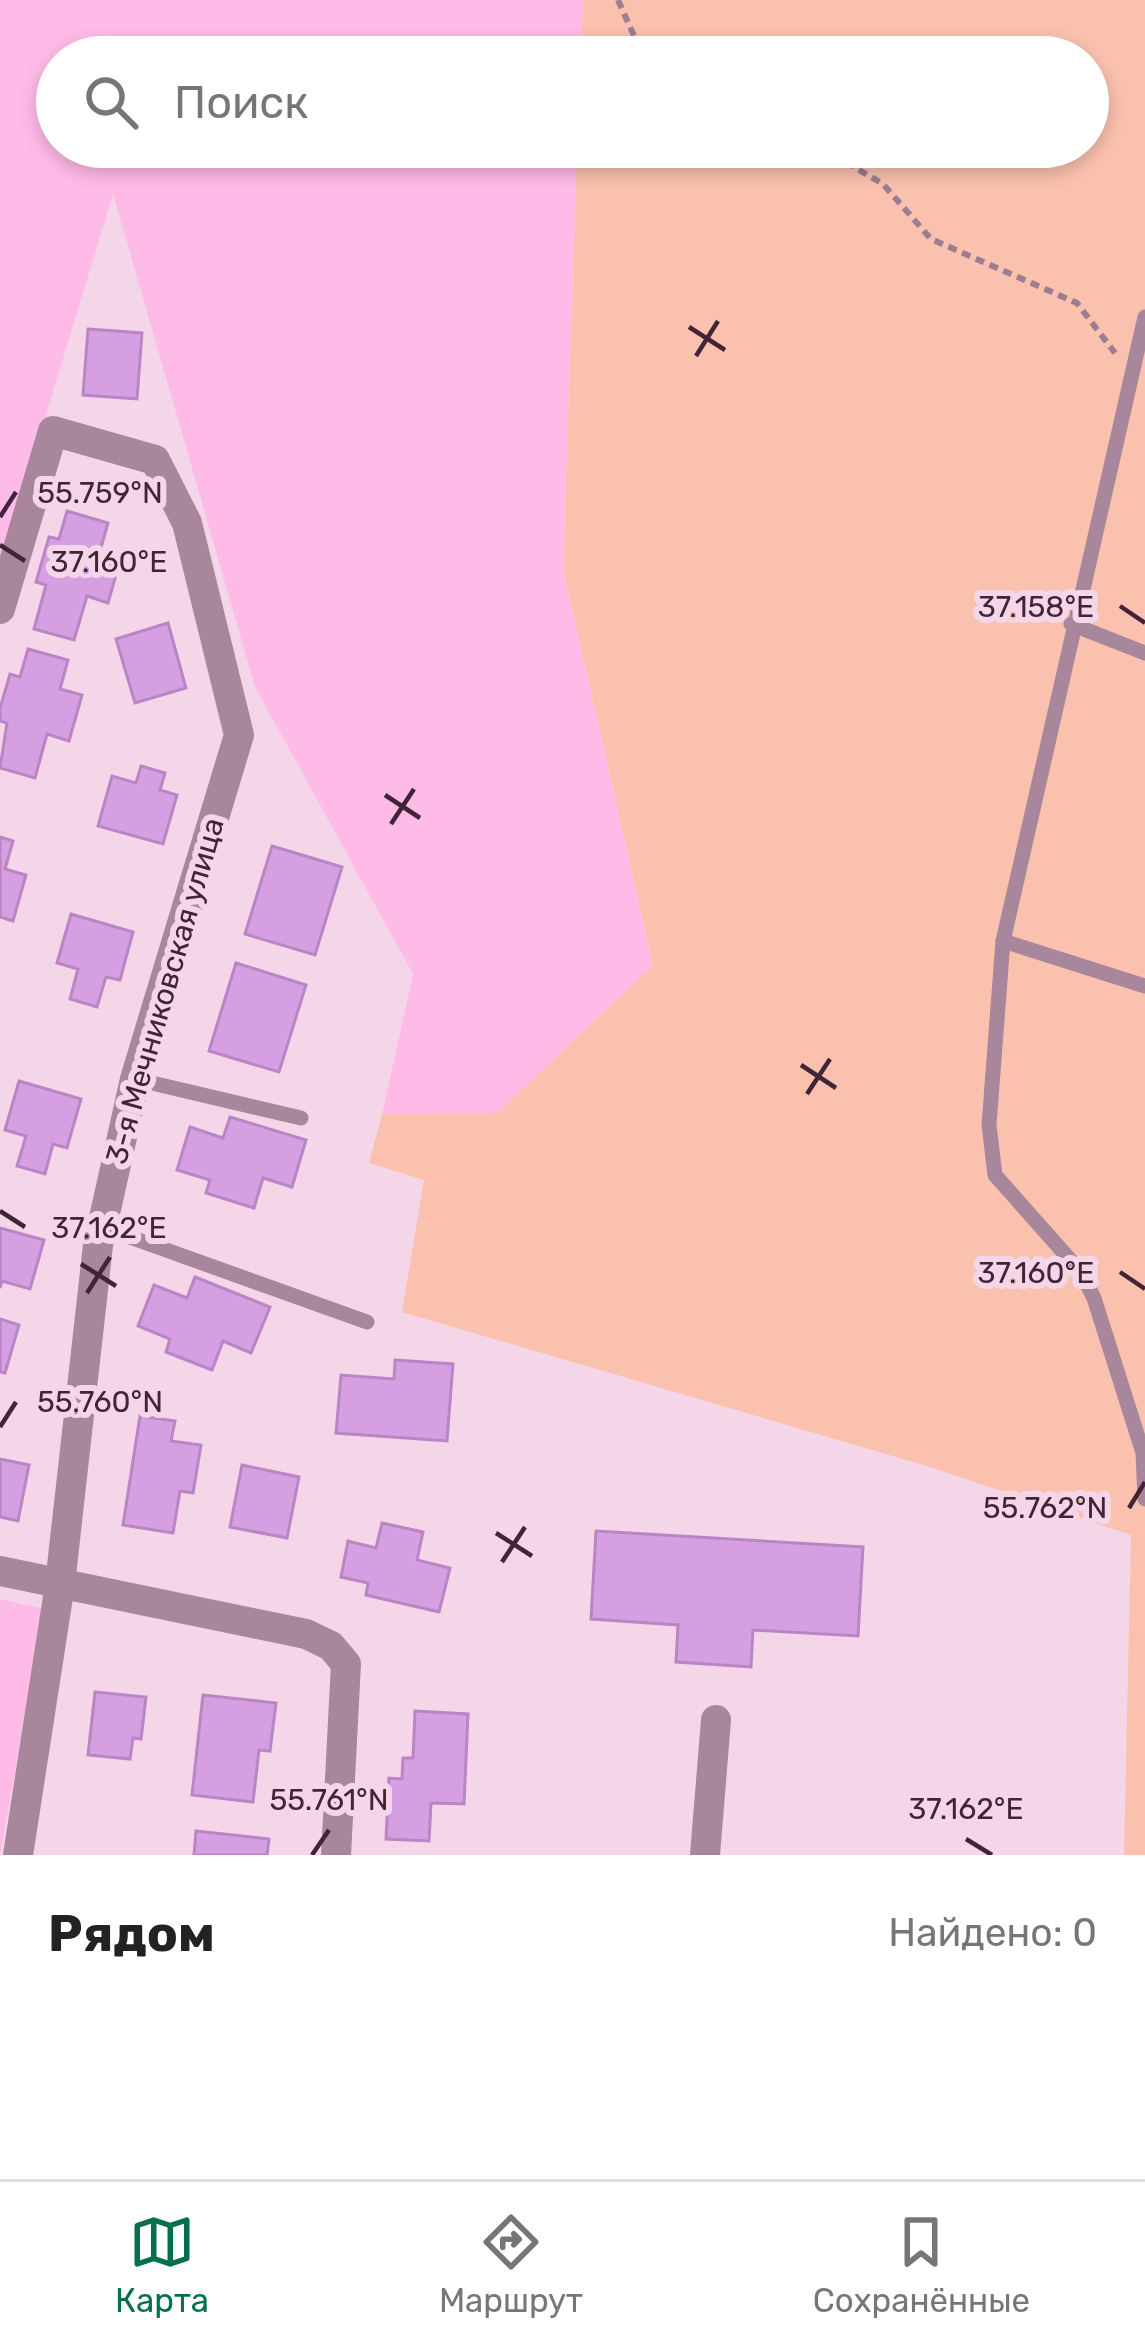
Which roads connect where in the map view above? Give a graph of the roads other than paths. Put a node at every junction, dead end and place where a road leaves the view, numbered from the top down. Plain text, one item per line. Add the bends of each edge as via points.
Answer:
1 (1145, 317) edge
2 (1140, 357) edge
3 (0, 609) edge
4 (1071, 624) junction
5 (1145, 653) edge
6 (1004, 941) junction
7 (1145, 986) edge
8 (135, 1079) junction
9 (301, 1118) dead end
10 (102, 1226) junction
11 (367, 1322) dead end
12 (1144, 1454) edge
13 (1145, 1498) edge
14 (0, 1571) edge
15 (60, 1584) junction
16 (716, 1720) dead end
17 (18, 1855) edge
18 (336, 1855) edge
19 (705, 1855) edge

1 - 2 lane
2 - 4 lane
3 - 8 street, 3-я Мечниковская улица via 53,430 155,460 187,523 238,735
4 - 5 lane
4 - 6 lane
6 - 7 lane
6 - 12 lane via 989,1125 995,1175 1080,1271
8 - 9 lane
8 - 10 street, 3-я Мечниковская улица
10 - 11 lane
10 - 15 street, 3-я Мечниковская улица
12 - 13 lane
14 - 15 street
15 - 17 street, 3-я Мечниковская улица
15 - 18 street via 306,1634 331,1646 346,1664
16 - 19 street

